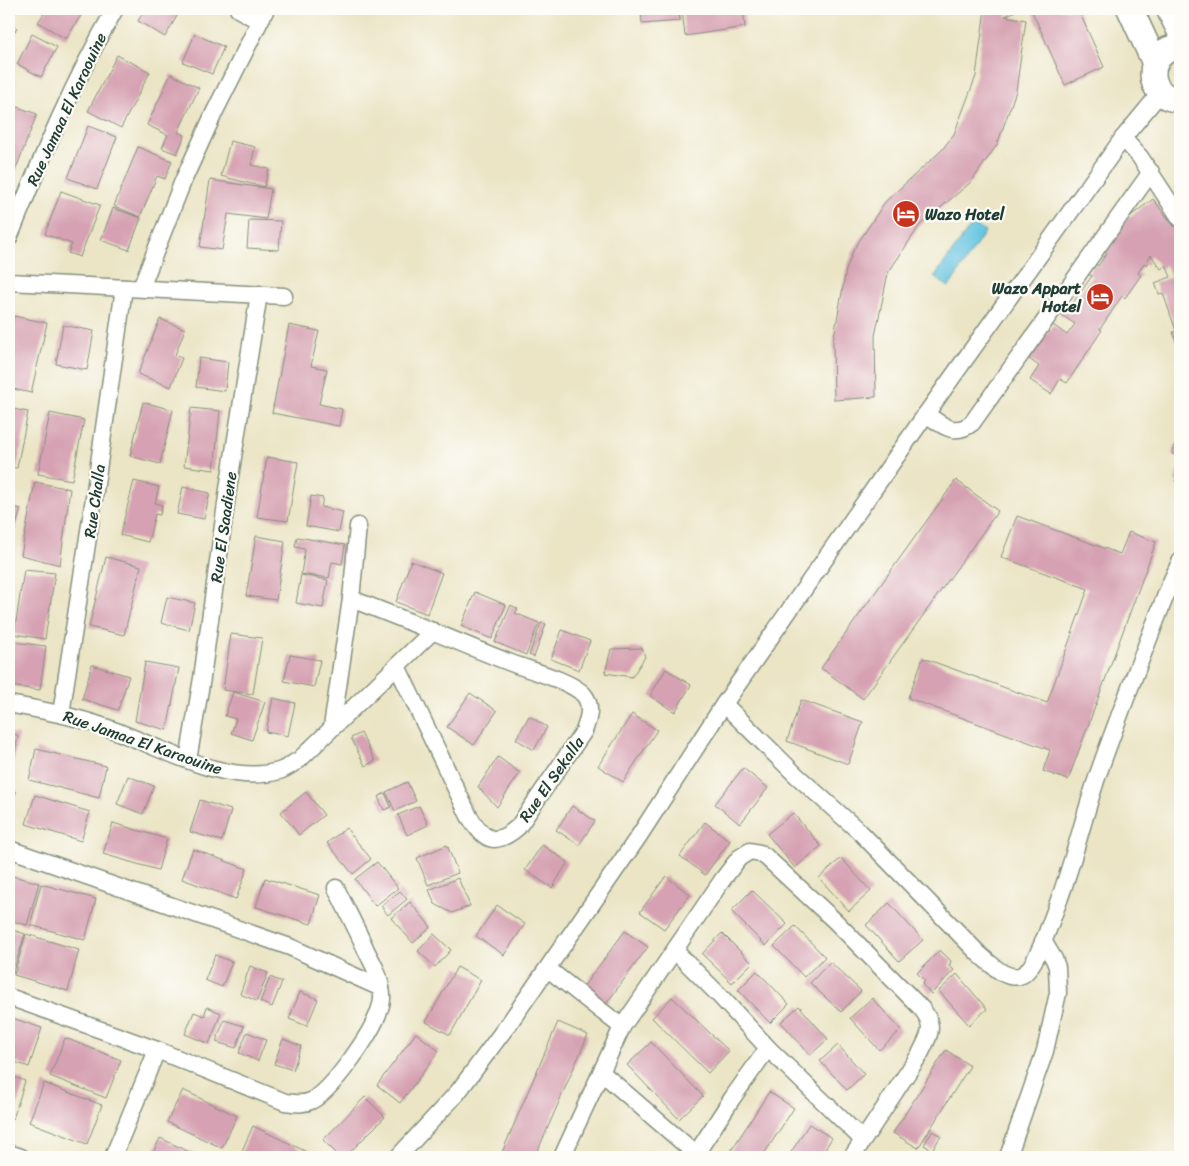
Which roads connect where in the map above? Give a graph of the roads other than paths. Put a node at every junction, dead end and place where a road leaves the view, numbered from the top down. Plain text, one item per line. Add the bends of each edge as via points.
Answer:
1 (115, 9) edge
2 (238, 9) edge
3 (1130, 9) edge
4 (1170, 9) edge
5 (262, 15) edge
6 (1180, 31) edge
7 (1180, 47) edge
8 (1155, 63) junction
9 (1174, 100) edge
10 (1122, 138) junction
11 (1150, 172) junction
12 (1180, 218) edge
13 (9, 238) edge
14 (9, 282) edge
15 (124, 288) junction
16 (141, 288) junction
17 (259, 294) junction
18 (284, 296) dead end
19 (926, 414) junction
20 (358, 526) dead end
21 (1180, 562) edge
22 (351, 598) junction
23 (432, 631) junction
24 (397, 666) junction
25 (9, 704) edge
26 (724, 704) junction
27 (61, 714) junction
28 (332, 727) junction
29 (188, 760) junction
30 (9, 849) edge
31 (336, 888) dead end
32 (1043, 941) junction
33 (675, 951) junction
34 (548, 969) junction
35 (382, 988) junction
36 (9, 997) edge
37 (622, 1026) junction
38 (768, 1048) junction
39 (157, 1050) junction
40 (600, 1072) junction
41 (863, 1140) junction
42 (9, 1153) edge
43 (695, 1156) edge
44 (21, 1157) edge
45 (112, 1157) edge
46 (398, 1157) edge
47 (562, 1157) edge
48 (852, 1157) edge
49 (1008, 1157) edge

1 - 13 street, Rue Jamaa El Karaouine via 70,92
2 - 5 street
3 - 8 main road
4 - 6 main road
5 - 16 street via 183,181
7 - 8 main road via 1165,51
8 - 9 main road via 1153,79
9 - 10 street
10 - 11 street
10 - 19 street
11 - 12 street
11 - 19 street via 972,422 953,430
14 - 15 street
15 - 16 street
15 - 27 street, Rue Challa
16 - 17 street
17 - 18 street
17 - 29 street, Rue El Saadiene
19 - 26 street
20 - 22 street
21 - 32 street via 1100,768
22 - 23 street, Rue El Sekalla
22 - 28 street
23 - 24 street, Rue Jamaa El Karaouine
23 - 24 street, Rue El Sekalla via 562,682 581,692 589,705 584,731 518,826 508,835 494,840 478,831
24 - 28 street, Rue Jamaa El Karaouine
25 - 27 street, Rue Jamaa El Karaouine
26 - 32 street via 861,833 980,955 1000,971 1010,976 1024,974
26 - 34 street
27 - 29 street, Rue Jamaa El Karaouine via 104,726
28 - 29 street, Rue Jamaa El Karaouine via 299,760 280,771 238,774
30 - 35 street via 290,946
31 - 35 street
32 - 49 street via 1057,967 1058,993 1045,1051
33 - 37 street
33 - 38 street
33 - 41 street via 739,858 750,851 766,857 842,927 922,1009 930,1024 928,1039 920,1054
34 - 37 street
34 - 46 street via 458,1092
35 - 39 street via 376,1019 355,1054 322,1093 305,1103 285,1102
36 - 39 street
37 - 40 street
38 - 41 street
38 - 43 street
39 - 45 street
40 - 43 street
40 - 47 street
41 - 48 street
42 - 44 street

